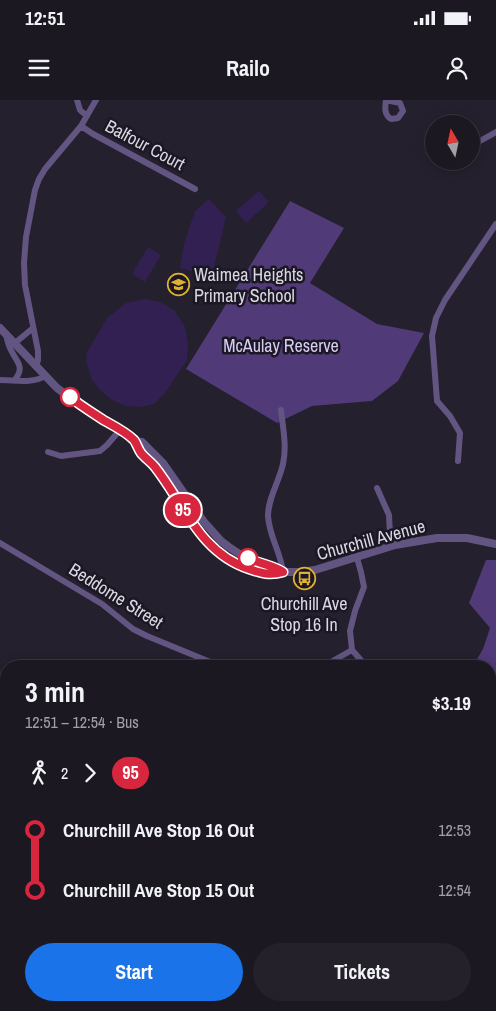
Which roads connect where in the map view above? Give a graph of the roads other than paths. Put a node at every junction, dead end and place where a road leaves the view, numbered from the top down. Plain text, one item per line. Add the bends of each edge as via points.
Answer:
1 (77, 100) edge
2 (96, 100) edge
3 (87, 116) junction
4 (81, 126) junction
5 (496, 132) edge
6 (480, 141) edge
7 (196, 189) dead end
8 (496, 224) edge
9 (33, 328) junction
10 (3, 331) edge
11 (15, 343) junction
12 (36, 366) junction
13 (45, 376) junction
14 (0, 380) edge
15 (15, 380) junction
16 (281, 410) dead end
17 (120, 430) junction
18 (134, 441) junction
19 (48, 452) dead end
20 (458, 461) dead end
21 (377, 488) dead end
22 (0, 544) edge
23 (496, 544) edge
24 (395, 546) junction
25 (357, 558) junction
26 (283, 572) junction
27 (352, 650) junction
28 (205, 660) edge
29 (334, 660) edge
30 (361, 660) edge

1 - 3 street via 80,110
2 - 3 street
3 - 4 street
4 - 7 street, Balfour Court
4 - 9 street via 45,169 35,190 24,263
5 - 6 street
8 - 20 street via 445,300 432,336 437,401 460,433
9 - 11 street
9 - 12 street via 38,351
10 - 11 street, Churchill Avenue
10 - 15 street via 20,365
11 - 12 street, Churchill Avenue
12 - 13 street, Churchill Avenue
13 - 15 street via 32,381
13 - 17 street, Churchill Avenue via 62,392
14 - 15 street
16 - 26 street via 286,445 268,518
17 - 18 street, Churchill Avenue
17 - 19 street via 100,451 61,456
18 - 26 street, Churchill Avenue via 142,442 164,463 204,522 221,541 241,555
18 - 26 street, Churchill Avenue via 197,530 216,550 232,562 262,574
21 - 24 street via 389,515 390,535
22 - 28 street, Beddome Street via 102,604 133,629
23 - 24 street, Churchill Avenue via 467,538 437,538
24 - 25 street, Churchill Avenue
25 - 26 street, Churchill Avenue via 315,570
25 - 27 street via 364,587 350,631
27 - 29 street
27 - 30 street

